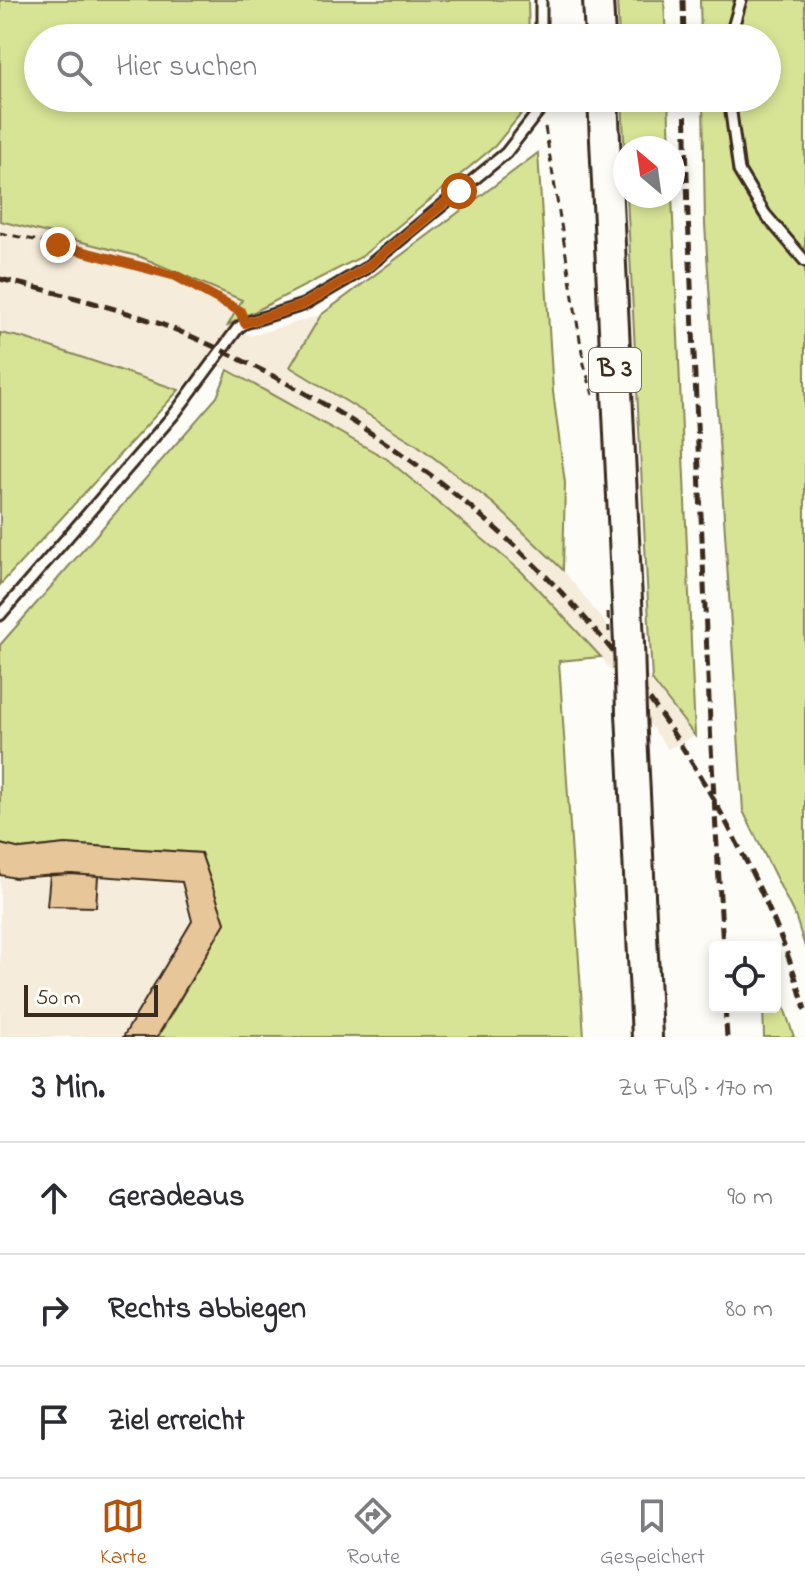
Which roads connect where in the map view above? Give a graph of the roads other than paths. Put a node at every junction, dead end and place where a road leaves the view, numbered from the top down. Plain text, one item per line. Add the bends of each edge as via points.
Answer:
1 (541, 0) edge
2 (598, 0) edge
3 (741, 0) edge
4 (541, 24) edge
5 (599, 24) edge
6 (734, 24) edge
7 (535, 112) edge
8 (604, 112) edge
9 (731, 112) edge
10 (805, 261) edge
11 (0, 615) edge
12 (647, 1037) edge

1 - 4 lane
2 - 5 main road
3 - 6 lane
7 - 11 lane via 506,153 366,268 303,305 238,328 175,413
8 - 12 main road, B 3, bridge
9 - 10 lane via 739,171 765,214

